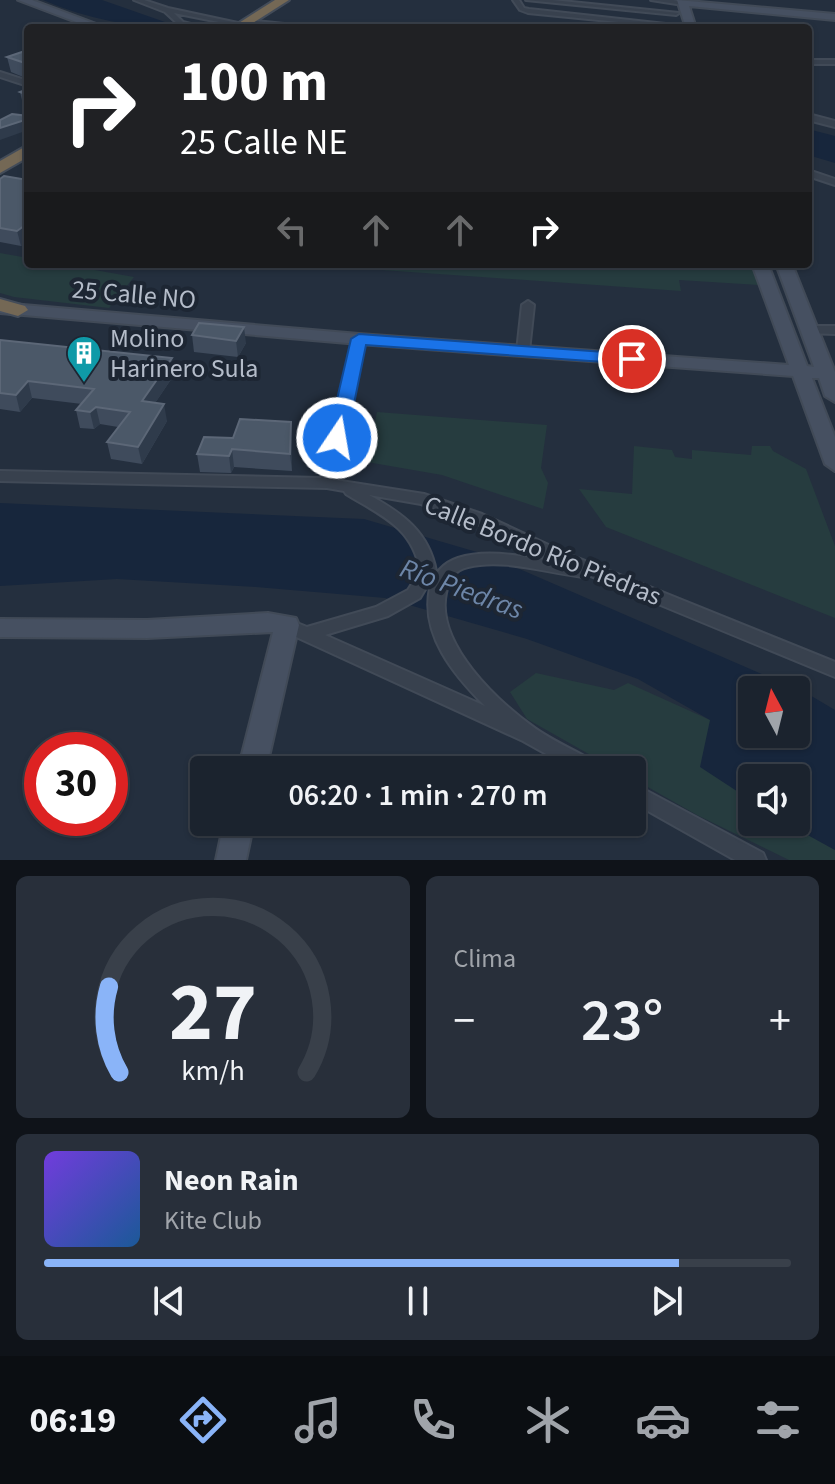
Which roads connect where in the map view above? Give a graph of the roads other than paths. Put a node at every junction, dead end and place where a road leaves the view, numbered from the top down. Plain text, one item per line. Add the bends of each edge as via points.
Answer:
1 (23, 0) edge
2 (137, 0) edge
3 (271, 0) edge
4 (283, 0) edge
5 (516, 0) edge
6 (529, 0) edge
7 (654, 0) edge
8 (679, 2) edge
9 (595, 3) edge
10 (676, 13) junction
11 (181, 16) junction
12 (835, 17) edge
13 (537, 21) dead end
14 (598, 23) edge
15 (91, 24) edge
16 (195, 24) edge
17 (232, 24) edge
18 (237, 24) edge
19 (238, 24) edge
20 (618, 24) edge
21 (679, 24) edge
22 (689, 24) edge
23 (812, 62) edge
24 (835, 62) edge
25 (0, 74) edge
26 (24, 83) edge
27 (812, 118) edge
28 (835, 124) edge
29 (24, 153) edge
30 (24, 160) edge
31 (0, 168) edge
32 (812, 174) edge
33 (0, 175) edge
34 (835, 182) edge
35 (761, 268) edge
36 (786, 268) edge
37 (528, 305) dead end
38 (6, 307) edge
39 (809, 330) junction
40 (835, 330) edge
41 (359, 339) junction
42 (523, 351) junction
43 (800, 371) junction
44 (830, 373) edge
45 (835, 396) edge
46 (835, 464) edge
47 (0, 476) edge
48 (334, 484) junction
49 (600, 573) junction
50 (0, 628) edge
51 (297, 629) junction
52 (835, 670) edge
53 (530, 735) junction
54 (256, 756) edge
55 (568, 756) edge
56 (646, 800) edge
57 (236, 836) edge
58 (231, 860) edge
59 (755, 860) edge

1 - 15 main road
2 - 11 street
3 - 18 highway
4 - 19 highway
5 - 14 street via 522,9
6 - 9 street
7 - 8 street
8 - 10 street
8 - 12 main road
8 - 22 main road
9 - 10 street
9 - 14 street
10 - 21 street
11 - 16 street
11 - 17 street
13 - 14 street
14 - 20 street
23 - 24 street
25 - 26 street
27 - 28 street
29 - 31 highway
30 - 33 highway
32 - 34 street
35 - 43 main road
36 - 39 main road
37 - 42 street
38 - 41 main road, 25 Calle NO
39 - 40 street
39 - 44 main road
41 - 42 main road, 25 Calle NO
41 - 48 street
42 - 43 main road, 25 Calle NO
43 - 44 main road, 25 Calle NO
43 - 46 main road
44 - 45 main road
47 - 48 street, Calle Bordo Río Piedras
48 - 49 street, Calle Bordo Río Piedras via 424,499
48 - 51 street via 406,524 423,545 428,571 414,594 382,612 334,626
49 - 52 street, Calle Bordo Río Piedras
49 - 53 street via 467,561 443,574 432,609 453,657 488,699
50 - 51 main road via 268,622
51 - 53 street
51 - 54 main road
53 - 55 street
56 - 59 street
57 - 58 main road

